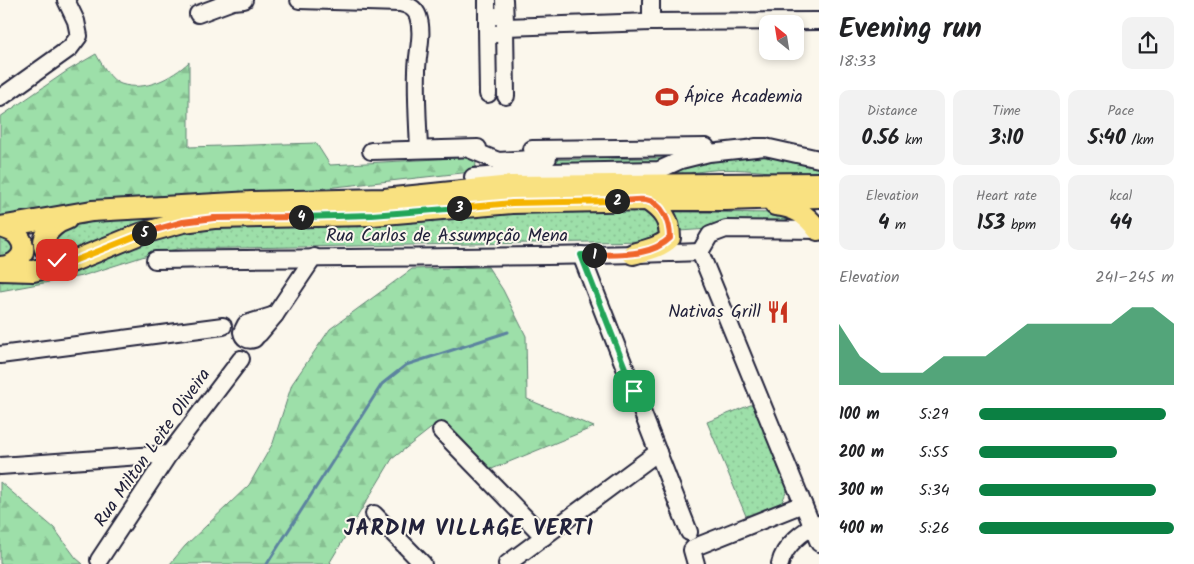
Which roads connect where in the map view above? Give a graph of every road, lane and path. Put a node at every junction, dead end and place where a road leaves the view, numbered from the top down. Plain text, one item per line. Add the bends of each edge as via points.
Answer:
1 (66, 0) edge
2 (244, 0) edge
3 (299, 0) edge
4 (326, 0) edge
5 (487, 0) edge
6 (504, 0) edge
7 (651, 0) edge
8 (395, 2) edge
9 (198, 14) dead end
10 (819, 21) edge
11 (651, 22) junction
12 (505, 24) junction
13 (487, 26) junction
14 (488, 94) dead end
15 (506, 96) dead end
16 (0, 98) edge
17 (688, 147) junction
18 (765, 147) junction
19 (419, 149) junction
20 (532, 149) dead end
21 (371, 150) dead end
22 (480, 151) junction
23 (514, 160) junction
24 (819, 160) edge
25 (548, 172) junction
26 (473, 177) junction
27 (819, 183) edge
28 (819, 197) edge
29 (647, 200) junction
30 (726, 200) junction
31 (252, 202) junction
32 (92, 211) junction
33 (1, 227) edge
34 (819, 230) edge
35 (700, 252) junction
36 (633, 254) junction
37 (581, 255) junction
38 (314, 257) junction
39 (155, 260) dead end
40 (71, 262) junction
41 (0, 268) edge
42 (252, 331) junction
43 (0, 355) edge
44 (441, 430) dead end
45 (658, 452) junction
46 (169, 454) junction
47 (0, 466) edge
48 (803, 504) junction
49 (374, 514) dead end
50 (816, 525) edge
51 (689, 532) dead end
52 (544, 537) junction
53 (819, 543) edge
54 (694, 557) edge
55 (99, 560) dead end
56 (423, 564) edge
57 (507, 564) edge
58 (780, 564) edge

1 - 16 street via 79,36 70,48
2 - 9 street
3 - 4 street
4 - 8 street
5 - 13 street
6 - 12 street
7 - 11 street
8 - 19 street via 412,7 420,23 417,69
10 - 11 street
11 - 12 street
12 - 13 street via 503,32 497,35 491,33
12 - 15 street
13 - 14 street
17 - 18 street
17 - 20 street
17 - 23 street via 683,152 664,155
18 - 24 street
18 - 25 street via 709,153 659,170
19 - 21 street
19 - 22 street
22 - 23 street via 498,161
22 - 26 street via 484,165
23 - 25 street via 525,169
25 - 26 street
26 - 31 main road
27 - 31 main road via 511,186 384,198
28 - 30 main road
29 - 30 main road
29 - 36 main road via 667,218 670,238 664,244
29 - 40 main road via 512,203 372,215 214,218 183,222 140,234
30 - 34 main road via 789,206 800,211
31 - 32 main road
32 - 33 main road
32 - 40 main road via 56,222 45,236 48,253 57,260
33 - 41 main road via 13,232 23,244 17,262
34 - 35 street via 726,230 710,235
35 - 36 street, Rua Carlos de Assumpção Mena
35 - 48 street
36 - 37 street, Rua Carlos de Assumpção Mena
37 - 38 street, Rua Carlos de Assumpção Mena
37 - 45 street
38 - 39 street, Rua Carlos de Assumpção Mena
38 - 42 street via 274,315
40 - 41 main road via 33,271
42 - 43 street via 223,326
42 - 46 street, Rua Milton Leite Oliveira via 241,359
44 - 52 street
45 - 51 street
45 - 52 street
46 - 47 street
46 - 55 street, Rua Milton Leite Oliveira
48 - 50 street
48 - 54 street
49 - 56 street
50 - 53 street
50 - 58 street via 793,541
52 - 57 street

